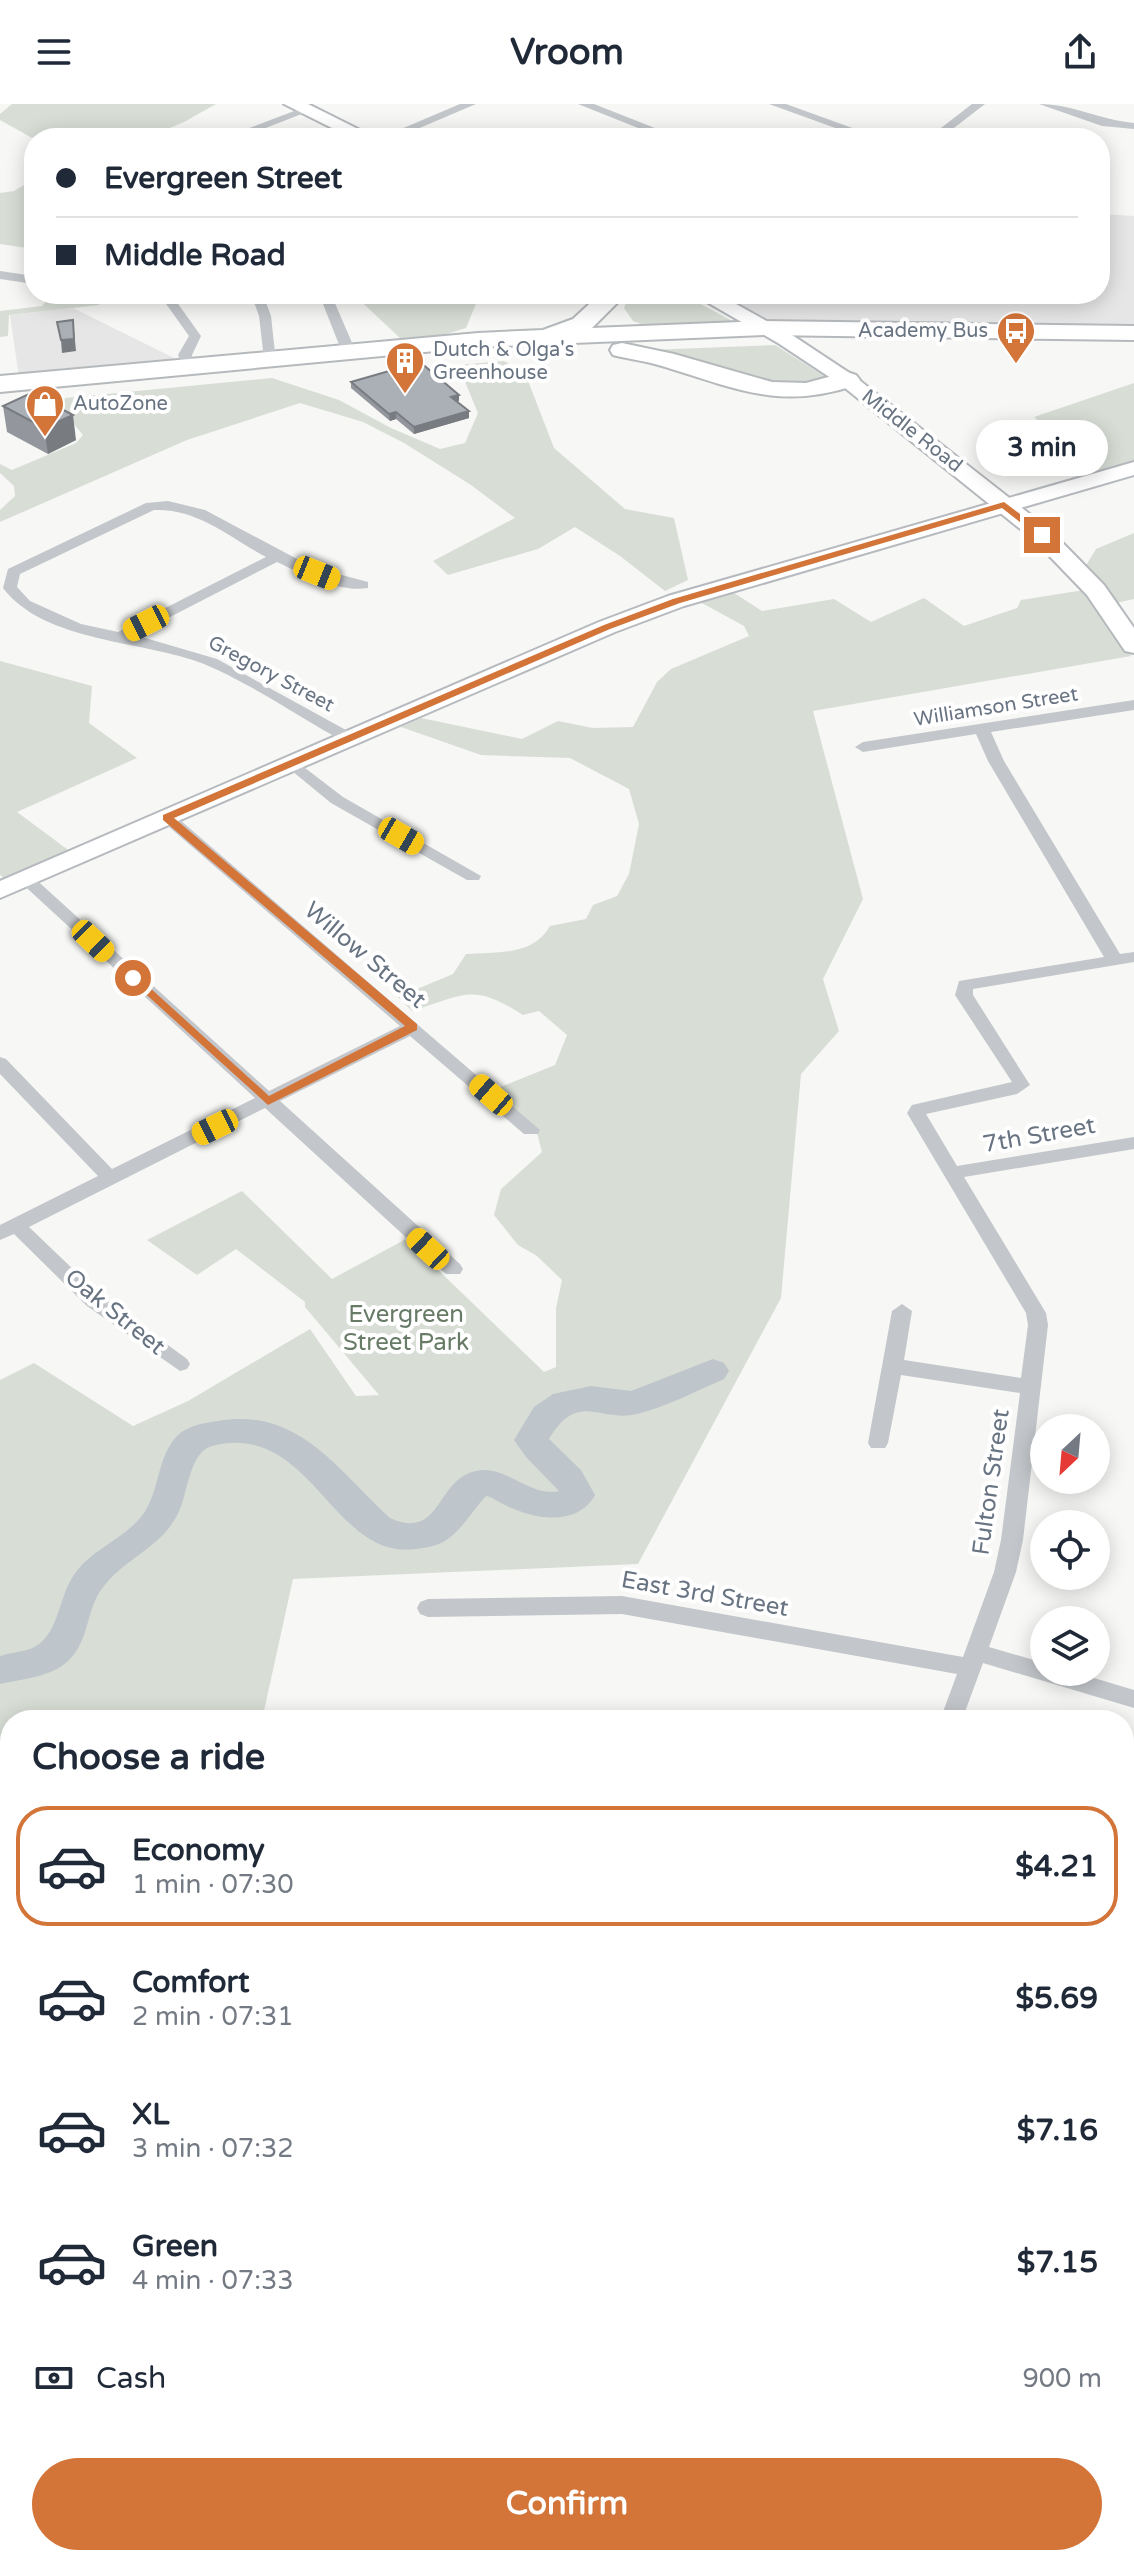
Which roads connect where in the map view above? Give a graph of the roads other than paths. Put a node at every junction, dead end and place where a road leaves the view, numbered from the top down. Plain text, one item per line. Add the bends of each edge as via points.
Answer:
1 (470, 104) edge
2 (584, 104) edge
3 (775, 104) edge
4 (819, 104) edge
5 (979, 104) edge
6 (1045, 104) edge
7 (300, 107) edge
8 (803, 114) junction
9 (1134, 126) edge
10 (252, 128) edge
11 (345, 128) edge
12 (411, 128) edge
13 (648, 128) edge
14 (844, 128) edge
15 (947, 128) edge
16 (0, 275) edge
17 (24, 279) edge
18 (172, 304) edge
19 (261, 304) edge
20 (329, 304) edge
21 (603, 304) edge
22 (621, 304) edge
23 (721, 304) edge
24 (678, 332) junction
25 (774, 333) junction
26 (1134, 333) edge
27 (532, 338) junction
28 (1134, 340) edge
29 (571, 346) junction
30 (349, 352) junction
31 (271, 359) junction
32 (189, 367) junction
33 (847, 380) junction
34 (0, 384) edge
35 (0, 394) edge
36 (1134, 468) edge
37 (1004, 505) junction
38 (276, 557) junction
39 (363, 585) dead end
40 (120, 637) junction
41 (1134, 646) edge
42 (1134, 705) edge
43 (982, 730) junction
44 (349, 738) junction
45 (863, 747) dead end
46 (292, 763) junction
47 (167, 817) junction
48 (473, 876) dead end
49 (25, 879) junction
50 (0, 890) edge
51 (1134, 957) edge
52 (1115, 960) junction
53 (413, 1027) junction
54 (0, 1063) edge
55 (268, 1101) junction
56 (531, 1130) dead end
57 (1134, 1143) edge
58 (951, 1173) junction
59 (111, 1179) junction
60 (8, 1229) edge
61 (453, 1269) dead end
62 (902, 1311) dead end
63 (180, 1364) dead end
64 (893, 1366) junction
65 (1031, 1387) junction
66 (878, 1443) dead end
67 (428, 1608) dead end
68 (973, 1660) junction
69 (1134, 1699) edge
70 (955, 1710) edge

1 - 12 street
2 - 13 street
3 - 8 street
4 - 8 street
5 - 15 street
6 - 9 street via 1106,124
7 - 10 street
7 - 11 main road
8 - 14 street
16 - 17 street
18 - 32 street via 195,336 185,355
19 - 31 street
20 - 30 street
21 - 27 highway via 582,324
22 - 24 highway via 622,316 637,325
23 - 25 main road, Middle Road
24 - 25 highway
24 - 27 highway
25 - 26 highway
25 - 28 highway
25 - 29 highway
25 - 33 main road, Middle Road
27 - 30 highway
29 - 33 highway via 677,360 779,391 811,390
29 - 35 highway via 341,361
30 - 31 highway
31 - 32 highway
32 - 34 highway
33 - 37 main road, Middle Road
36 - 37 street
37 - 41 main road, Middle Road via 1061,552
37 - 44 street via 676,601
38 - 39 street, Gregory Street via 337,581
38 - 40 street
38 - 40 street, Gregory Street via 190,507 169,503 151,506 13,572 10,588 25,604 77,628
40 - 44 street, Gregory Street via 212,662
42 - 43 street, Williamson Street
43 - 45 street, Williamson Street
43 - 52 street
44 - 46 street
46 - 47 street
46 - 48 street via 337,800
47 - 49 street
47 - 53 street, Willow Street
49 - 50 street
49 - 55 street
51 - 52 street
52 - 58 street, Fulton Street via 965,985 964,995 1021,1085 910,1111
53 - 55 street
53 - 56 street, Willow Street
54 - 59 street
55 - 59 street
55 - 61 street
57 - 58 street, 7th Street
58 - 65 street, Fulton Street via 1036,1313
59 - 60 street
60 - 63 street, Oak Street
62 - 64 street
64 - 65 street, Fulton Street
64 - 66 street
65 - 68 street, Fulton Street via 1012,1540
67 - 68 street, East 3rd Street via 622,1605
68 - 69 street, East 3rd Street
68 - 70 street, Fulton Street

